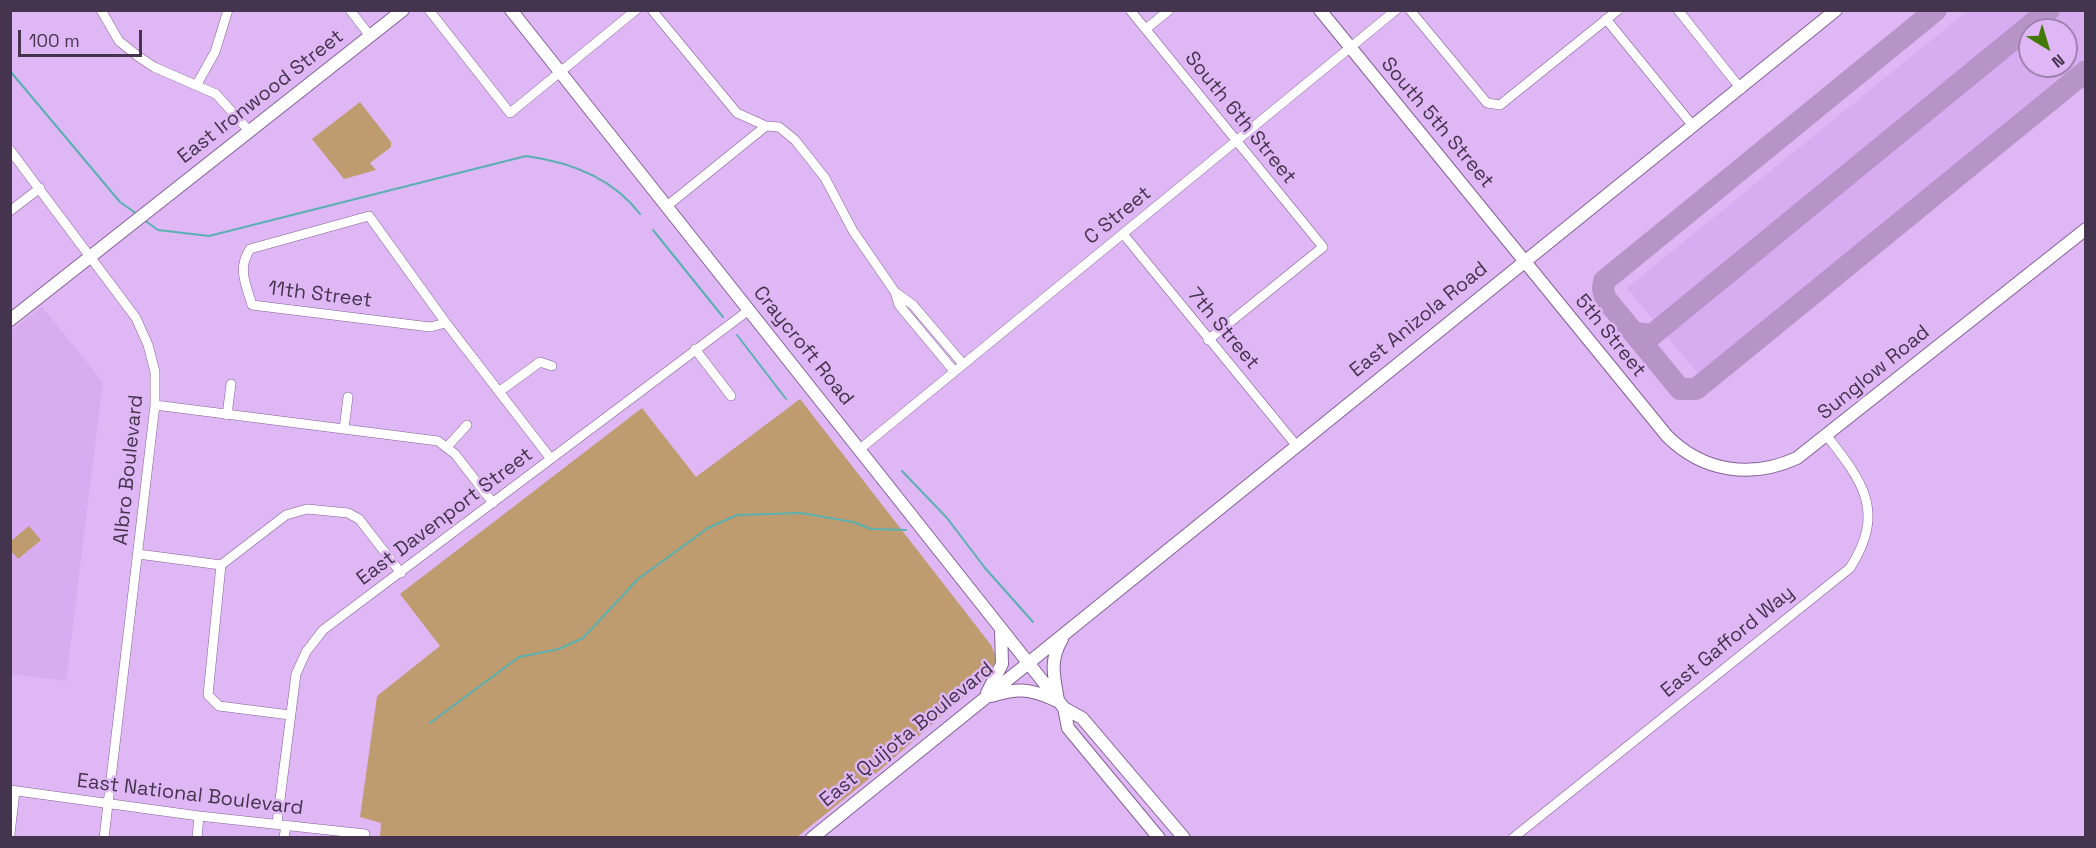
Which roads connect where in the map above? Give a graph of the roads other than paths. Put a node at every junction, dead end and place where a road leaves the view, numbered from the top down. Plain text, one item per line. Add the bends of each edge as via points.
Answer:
1 (101, 10) edge
2 (228, 10) edge
3 (350, 10) edge
4 (403, 10) edge
5 (429, 10) edge
6 (511, 10) edge
7 (636, 10) edge
8 (652, 10) edge
9 (1130, 10) edge
10 (1169, 10) edge
11 (1320, 10) edge
12 (1396, 10) edge
13 (1410, 10) edge
14 (1618, 10) edge
15 (1678, 10) edge
16 (1836, 10) edge
17 (1606, 20) junction
18 (1146, 29) junction
19 (370, 36) junction
20 (1350, 48) junction
21 (560, 73) junction
22 (197, 84) junction
23 (1741, 88) junction
24 (766, 126) junction
25 (1693, 126) junction
26 (249, 132) junction
27 (1237, 142) junction
28 (10, 150) edge
29 (40, 188) junction
30 (667, 206) junction
31 (10, 210) edge
32 (2085, 229) edge
33 (1124, 235) junction
34 (92, 255) junction
35 (1524, 260) junction
36 (895, 292) junction
37 (749, 310) junction
38 (10, 320) edge
39 (446, 323) junction
40 (1208, 340) junction
41 (695, 349) junction
42 (963, 364) junction
43 (552, 366) dead end
44 (954, 371) junction
45 (231, 384) dead end
46 (500, 391) junction
47 (731, 396) dead end
48 (348, 397) dead end
49 (155, 405) junction
50 (227, 415) junction
51 (468, 425) dead end
52 (344, 429) junction
53 (1666, 436) joint
54 (1827, 436) junction
55 (1296, 445) junction
56 (447, 447) junction
57 (860, 449) junction
58 (551, 459) junction
59 (494, 503) junction
60 (138, 554) junction
61 (221, 565) junction
62 (401, 573) junction
63 (1001, 629) junction
64 (1067, 631) junction
65 (1028, 663) junction
66 (985, 698) junction
67 (1061, 705) junction
68 (290, 715) junction
69 (13, 791) edge
70 (108, 803) junction
71 (199, 816) junction
72 (281, 824) junction
73 (10, 834) edge
74 (365, 834) dead end
75 (104, 837) edge
76 (197, 837) edge
77 (284, 837) edge
78 (812, 837) edge
79 (1159, 837) edge
80 (1184, 837) edge
81 (1513, 837) edge

1 - 22 street via 119,41 139,57
2 - 22 street via 215,52
3 - 19 street
4 - 19 street, East Ironwood Street
5 - 21 street via 510,113
6 - 21 street, Craycroft Road
7 - 21 street
8 - 24 street via 737,113
9 - 18 street, South 6th Street
10 - 18 street
11 - 20 street, South 5th Street
12 - 20 street, C Street
13 - 17 street via 1487,103 1500,105
14 - 17 street
15 - 23 street
16 - 23 street, East Anizola Road
17 - 25 street
18 - 27 street, South 6th Street
19 - 26 street, East Ironwood Street
20 - 27 street, C Street
20 - 35 street, South 5th Street
21 - 30 street, Craycroft Road
22 - 26 street via 227,104
23 - 25 street, East Anizola Road
24 - 30 street
24 - 36 street via 779,127 790,135 825,178 853,231
25 - 35 street, East Anizola Road
26 - 34 street, East Ironwood Street
27 - 33 street, C Street
27 - 40 street, South 6th Street via 1323,247
28 - 29 street, Albro Boulevard
29 - 31 street
29 - 34 street, Albro Boulevard
30 - 37 street, Craycroft Road
32 - 54 street, Sunglow Road
33 - 40 street, 7th Street
33 - 42 street, C Street
34 - 38 street, East Ironwood Street
34 - 49 street, Albro Boulevard via 127,303 148,345 155,372
35 - 53 street, 5th Street
35 - 55 street, East Anizola Road
36 - 42 street via 913,305
36 - 44 street via 899,304
37 - 41 street, East Davenport Street
37 - 57 street, Craycroft Road
39 - 39 street, 11th Street via 369,216 250,249 244,257 241,269 252,305 430,327
39 - 46 street, 11th Street
40 - 55 street, 7th Street
41 - 47 street
41 - 58 street, East Davenport Street
42 - 44 street, C Street
43 - 46 street via 540,362
44 - 57 street, C Street
45 - 50 street
46 - 58 street, 11th Street
48 - 52 street
49 - 50 street
49 - 60 street, Albro Boulevard
50 - 52 street
51 - 56 street
52 - 56 street via 438,441
53 - 54 street, Sunglow Road via 1684,452 1709,464 1749,471 1797,458
54 - 81 street, East Gafford Way via 1858,477 1867,501 1866,538 1850,568
55 - 64 street, East Anizola Road
56 - 59 street
57 - 63 street, Craycroft Road
58 - 59 street, East Davenport Street
59 - 62 street, East Davenport Street
60 - 61 street
60 - 70 street, Albro Boulevard
61 - 62 street via 286,515 307,509 348,513 359,519
61 - 68 street via 208,695 219,706
62 - 68 street, East Davenport Street via 323,630 312,643 296,674
63 - 65 street, Craycroft Road
63 - 66 street via 1002,663
64 - 65 street, East Anizola Road
64 - 67 street via 1052,662
65 - 66 street, East Quijota Boulevard
65 - 67 street, Craycroft Road
66 - 67 street via 1014,689 1036,692
66 - 78 street, East Quijota Boulevard
67 - 79 street via 1068,728
67 - 80 street via 1082,718
68 - 72 street, East Davenport Street
69 - 70 street, East National Boulevard
69 - 73 street
70 - 71 street, East National Boulevard
70 - 75 street, Albro Boulevard
71 - 72 street, East National Boulevard
71 - 76 street
72 - 74 street, East National Boulevard
72 - 77 street, East Davenport Street

